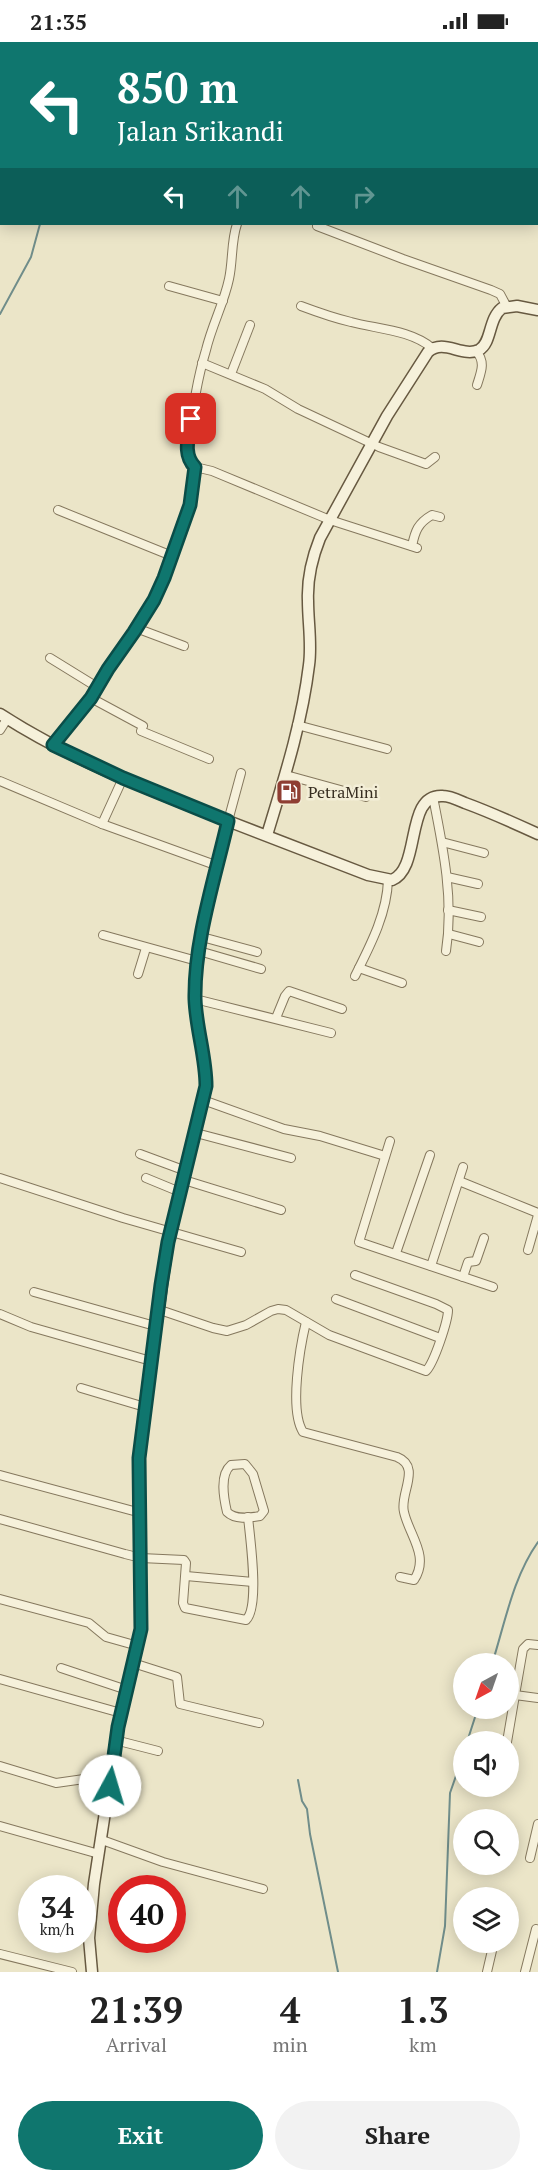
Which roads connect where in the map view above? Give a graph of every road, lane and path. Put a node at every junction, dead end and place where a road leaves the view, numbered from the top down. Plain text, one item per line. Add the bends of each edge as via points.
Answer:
1 (237, 225) edge
2 (317, 226) dead end
3 (169, 286) dead end
4 (223, 301) junction
5 (301, 306) dead end
6 (507, 307) junction
7 (538, 310) edge
8 (250, 325) dead end
9 (432, 348) junction
10 (476, 351) junction
11 (202, 363) junction
12 (231, 374) junction
13 (477, 385) dead end
14 (372, 444) junction
15 (435, 457) dead end
16 (195, 467) junction
17 (58, 510) dead end
18 (440, 517) dead end
19 (330, 520) junction
20 (172, 556) junction
21 (136, 628) junction
22 (184, 646) dead end
23 (50, 658) dead end
24 (97, 687) junction
25 (91, 698) junction
26 (4, 716) edge
27 (297, 725) junction
28 (0, 730) edge
29 (53, 745) junction
30 (387, 749) dead end
31 (209, 759) dead end
32 (241, 773) dead end
33 (286, 775) junction
34 (123, 778) junction
35 (0, 781) edge
36 (366, 797) dead end
37 (433, 797) junction
38 (228, 821) junction
39 (102, 824) junction
40 (538, 834) edge
41 (267, 835) junction
42 (442, 842) junction
43 (484, 853) dead end
44 (218, 866) junction
45 (447, 877) junction
46 (388, 880) junction
47 (478, 884) dead end
48 (448, 910) junction
49 (481, 917) dead end
50 (449, 934) junction
51 (103, 935) dead end
52 (202, 937) junction
53 (479, 942) dead end
54 (146, 948) junction
55 (446, 951) dead end
56 (257, 952) dead end
57 (198, 956) junction
58 (261, 969) dead end
59 (138, 974) dead end
60 (402, 983) dead end
61 (195, 999) junction
62 (342, 1009) dead end
63 (276, 1018) junction
64 (331, 1033) dead end
65 (203, 1100) junction
66 (196, 1133) junction
67 (390, 1141) dead end
68 (140, 1154) dead end
69 (430, 1155) dead end
70 (385, 1156) junction
71 (291, 1158) dead end
72 (464, 1167) dead end
73 (0, 1178) edge
74 (146, 1178) dead end
75 (183, 1181) junction
76 (459, 1181) junction
77 (281, 1210) dead end
78 (538, 1213) edge
79 (171, 1232) junction
80 (484, 1238) dead end
81 (528, 1250) dead end
82 (241, 1252) dead end
83 (396, 1253) junction
84 (431, 1266) junction
85 (355, 1275) dead end
86 (463, 1277) junction
87 (492, 1287) dead end
88 (34, 1292) dead end
89 (336, 1299) dead end
90 (158, 1309) junction
91 (0, 1314) edge
92 (306, 1322) junction
93 (155, 1326) junction
94 (440, 1338) junction
95 (151, 1361) junction
96 (81, 1388) dead end
97 (145, 1407) junction
98 (0, 1474) edge
99 (141, 1513) junction
100 (248, 1517) junction
101 (0, 1519) edge
102 (141, 1558) junction
103 (186, 1576) junction
104 (400, 1577) dead end
105 (253, 1581) junction
106 (0, 1599) edge
107 (538, 1645) edge
108 (138, 1646) junction
109 (133, 1663) junction
110 (61, 1668) dead end
111 (519, 1672) edge
112 (0, 1680) edge
113 (127, 1690) junction
114 (519, 1696) edge
115 (538, 1698) edge
116 (120, 1713) junction
117 (259, 1723) dead end
118 (115, 1740) junction
119 (158, 1751) dead end
120 (0, 1766) edge
121 (110, 1786) junction
122 (538, 1824) edge
123 (0, 1826) edge
124 (102, 1840) junction
125 (99, 1854) junction
126 (530, 1858) dead end
127 (263, 1889) dead end
128 (536, 1929) dead end
129 (491, 1953) edge
130 (0, 1954) edge
131 (72, 1972) edge
132 (92, 1972) edge
133 (486, 1972) edge
134 (525, 1972) edge

1 - 4 street
2 - 6 street via 491,290 500,294
3 - 4 street
4 - 11 street
5 - 9 street via 421,339
6 - 7 street
6 - 10 street via 498,311 487,341
8 - 12 street
9 - 10 street
9 - 14 street
10 - 13 street via 483,367
11 - 12 street
11 - 16 street via 187,450
12 - 14 street
14 - 15 street via 423,464
14 - 19 street
16 - 19 street
16 - 20 street via 190,505
17 - 20 street
18 - 19 street via 432,515 422,521 416,528 414,547
19 - 27 street via 320,537 310,571 310,662
20 - 21 street
21 - 22 street
21 - 24 street
23 - 24 street
24 - 25 street
25 - 29 street
25 - 31 street via 143,726 141,730
26 - 28 street
26 - 29 street
27 - 30 street
27 - 33 street
29 - 34 street
32 - 38 street
33 - 36 street
33 - 41 street
34 - 38 street
34 - 39 street
35 - 39 street
37 - 40 street via 447,796
37 - 42 street
37 - 46 street via 417,818 402,873
38 - 41 street
38 - 44 street
39 - 44 street
41 - 46 street
42 - 43 street
42 - 45 street
44 - 52 street
45 - 47 street
45 - 48 street
46 - 60 street via 379,922 357,972
48 - 49 street
48 - 50 street
50 - 53 street
50 - 55 street
51 - 54 street
52 - 56 street
52 - 57 street
54 - 57 street
54 - 59 street
57 - 58 street
57 - 61 street
61 - 63 street
61 - 65 street via 206,1080
62 - 63 street via 289,991
63 - 64 street
65 - 66 street
65 - 70 street via 284,1130 320,1136
66 - 71 street
66 - 75 street
67 - 70 street
68 - 75 street
69 - 83 street
70 - 83 street via 359,1242
72 - 76 street
73 - 79 street
74 - 75 street
75 - 77 street
75 - 79 street
76 - 78 street
76 - 84 street
78 - 81 street
79 - 82 street
79 - 90 street
80 - 86 street via 476,1262 468,1262
83 - 84 street
84 - 86 street
85 - 94 street via 448,1310
86 - 87 street
88 - 93 street
89 - 94 street
90 - 92 street via 220,1330 234,1329 278,1309
90 - 93 street
91 - 95 street via 31,1327
92 - 94 street via 329,1335 422,1371 430,1367
92 - 104 street via 296,1390 298,1423 303,1432 404,1459 407,1464 403,1511 417,1541 419,1568 414,1580
93 - 95 street
95 - 97 street
96 - 97 street
97 - 99 street via 139,1458
98 - 99 street
99 - 102 street
100 - 100 street via 232,1517 226,1512 225,1473 231,1465 245,1464 253,1474 264,1511 260,1516
100 - 105 street
101 - 102 street
102 - 103 street via 184,1560
102 - 108 street via 142,1617
103 - 105 street
103 - 105 street via 185,1608 246,1620 252,1606
106 - 108 street via 89,1623 106,1636
107 - 111 street via 528,1644 523,1649
108 - 109 street
109 - 113 street
109 - 117 street via 177,1677 180,1704
110 - 113 street
112 - 116 street
113 - 116 street
114 - 115 street
116 - 118 street
118 - 119 street
118 - 121 street
120 - 121 street via 56,1783 84,1779
121 - 124 street
122 - 126 street
123 - 125 street
124 - 125 street
124 - 127 street via 160,1861
125 - 132 street via 90,1912
128 - 134 street
129 - 133 street
130 - 131 street

